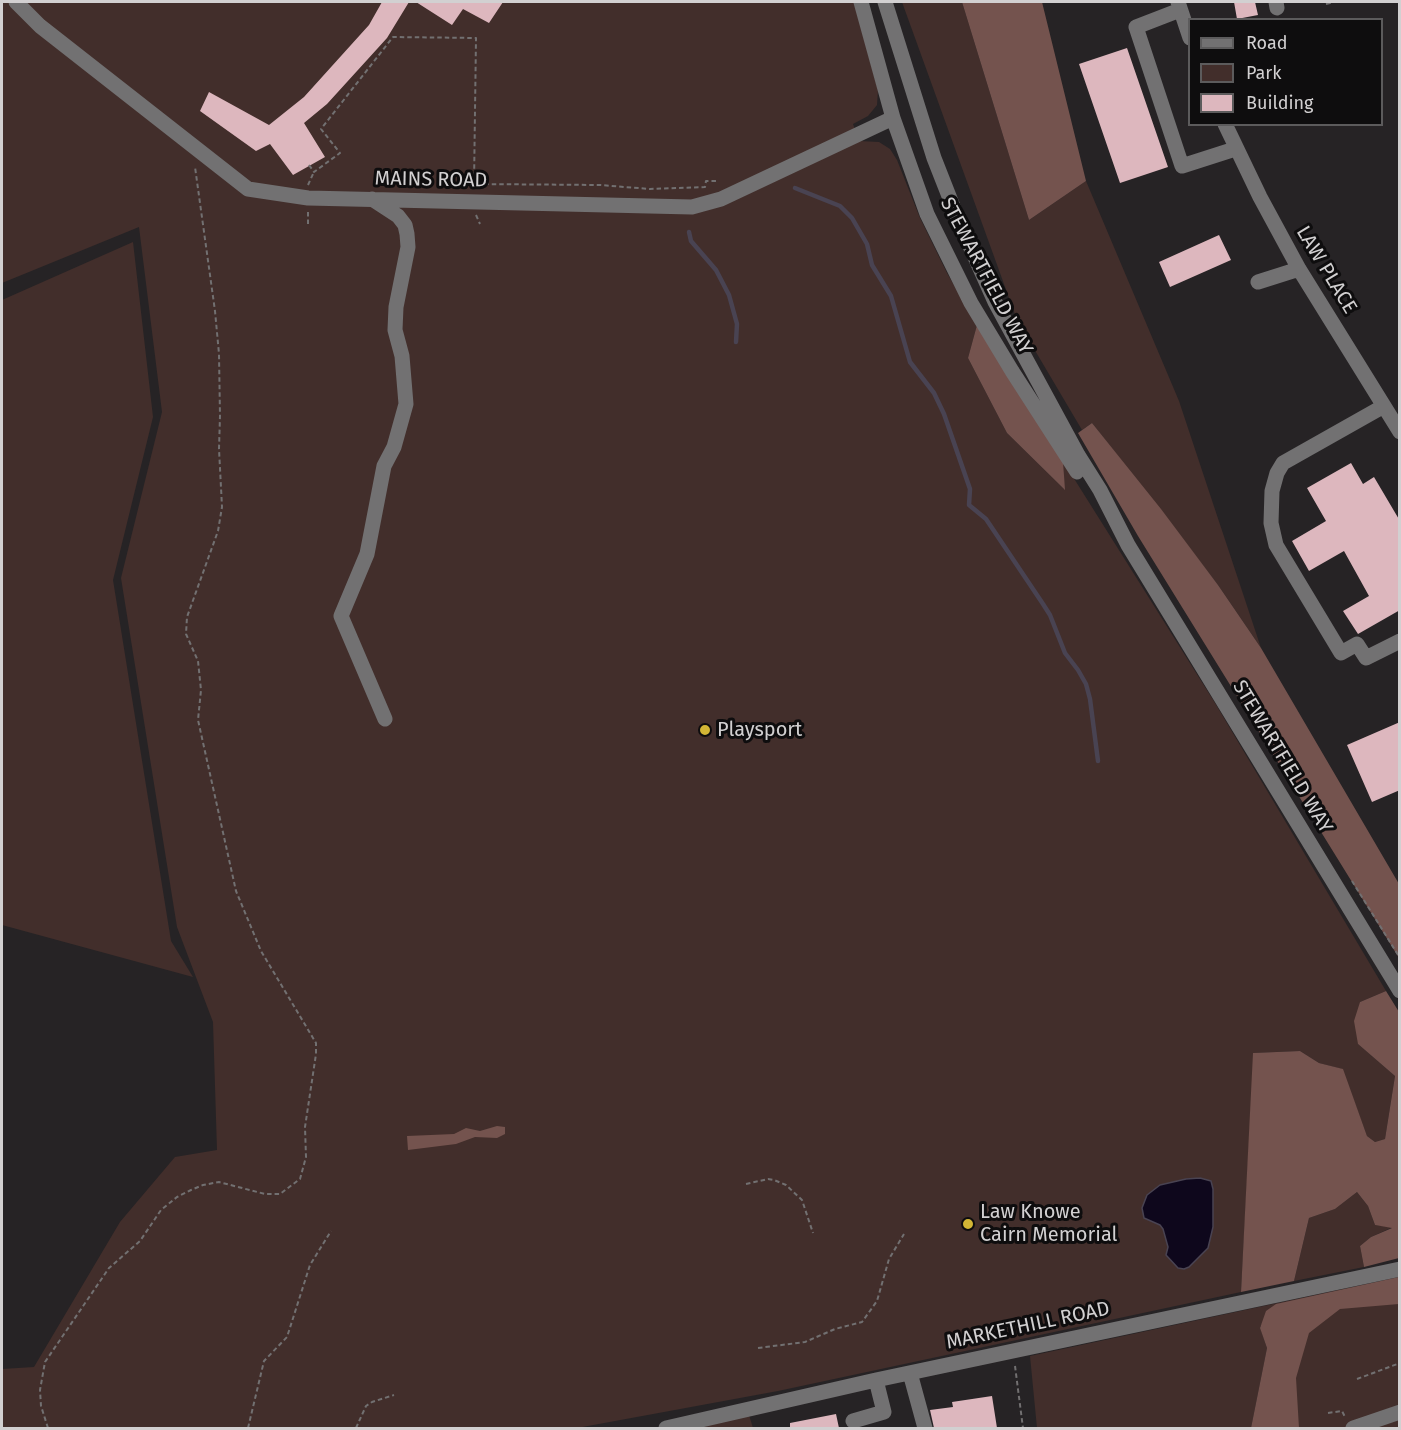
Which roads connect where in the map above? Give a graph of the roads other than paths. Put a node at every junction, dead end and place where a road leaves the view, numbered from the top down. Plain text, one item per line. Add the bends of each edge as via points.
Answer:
1 (16, 2) edge
2 (861, 2) edge
3 (885, 2) edge
4 (1179, 6) edge
5 (1188, 32) edge
6 (893, 118) junction
7 (1226, 126) edge
8 (1235, 149) junction
9 (372, 199) junction
10 (1299, 269) junction
11 (1258, 282) dead end
12 (1384, 406) junction
13 (1400, 432) edge
14 (1128, 545) junction
15 (1400, 641) edge
16 (384, 719) dead end
17 (1400, 991) edge
18 (1400, 1269) edge
19 (910, 1373) junction
20 (876, 1380) junction
21 (1400, 1412) edge
22 (853, 1421) dead end
23 (1350, 1424) edge
24 (666, 1428) edge
25 (925, 1428) edge

1 - 9 street, MAINS ROAD via 40,26 248,189 308,198
2 - 6 street, STEWARTFIELD WAY
3 - 14 street, STEWARTFIELD WAY via 934,158 990,292
4 - 5 street
4 - 8 street via 1136,27 1182,166
6 - 9 street, MAINS ROAD via 722,199 692,207
6 - 14 street, STEWARTFIELD WAY via 927,214 971,303 1070,462
7 - 8 street, LAW PLACE
8 - 10 street, LAW PLACE
9 - 16 street via 398,216 407,234 395,330 402,356 406,404 394,447 384,466 367,554 341,616
10 - 11 street
10 - 12 street, LAW PLACE
12 - 13 street, LAW PLACE
12 - 15 street via 1283,463 1272,491 1271,523 1276,545 1341,653 1357,644 1366,658
14 - 17 street, STEWARTFIELD WAY
18 - 19 street, MARKETHILL ROAD
19 - 20 street, MARKETHILL ROAD
19 - 25 street
20 - 22 street via 884,1412
20 - 24 street, MARKETHILL ROAD
21 - 23 street

